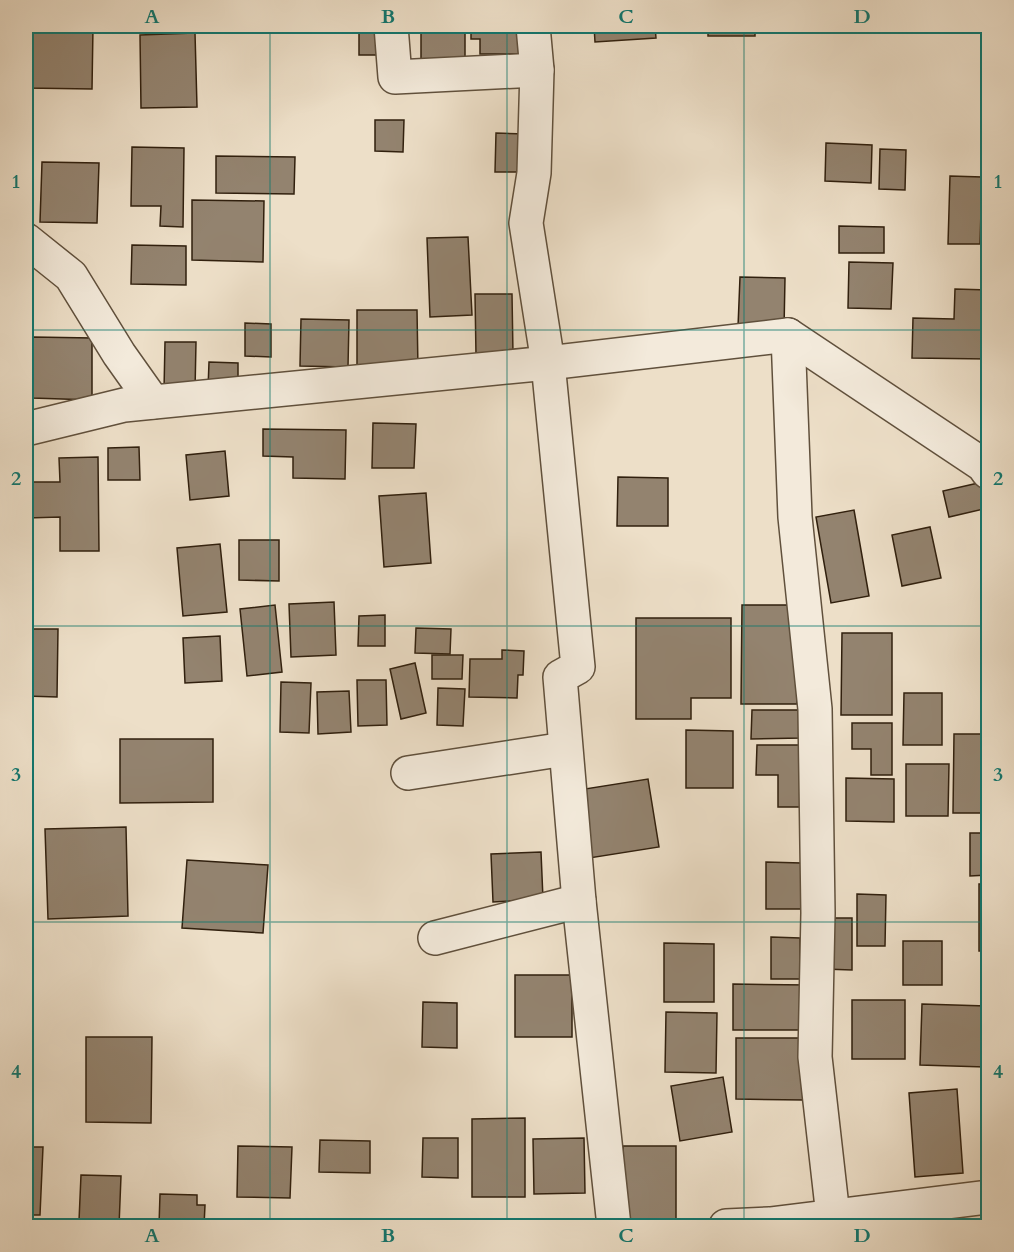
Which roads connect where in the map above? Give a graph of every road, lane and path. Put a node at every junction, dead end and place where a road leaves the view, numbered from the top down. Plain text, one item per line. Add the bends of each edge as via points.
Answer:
1 (391, 26) edge
2 (533, 26) edge
3 (537, 70) junction
4 (26, 240) edge
5 (788, 335) junction
6 (548, 363) junction
7 (153, 402) junction
8 (26, 429) edge
9 (988, 472) edge
10 (565, 749) junction
11 (408, 773) dead end
12 (579, 901) junction
13 (435, 938) dead end
14 (988, 1197) edge
15 (832, 1216) junction
16 (744, 1226) edge
17 (614, 1227) edge

1 - 3 street via 395,77
2 - 3 street
3 - 6 street via 534,173 526,223
4 - 7 street via 71,276
5 - 6 street
5 - 9 street
5 - 15 street via 795,517 815,709 815,1057
6 - 7 street
6 - 10 street via 578,667 560,677
7 - 8 street via 124,405
10 - 11 street
10 - 12 street
12 - 13 street
12 - 17 street
14 - 15 street
15 - 16 street

